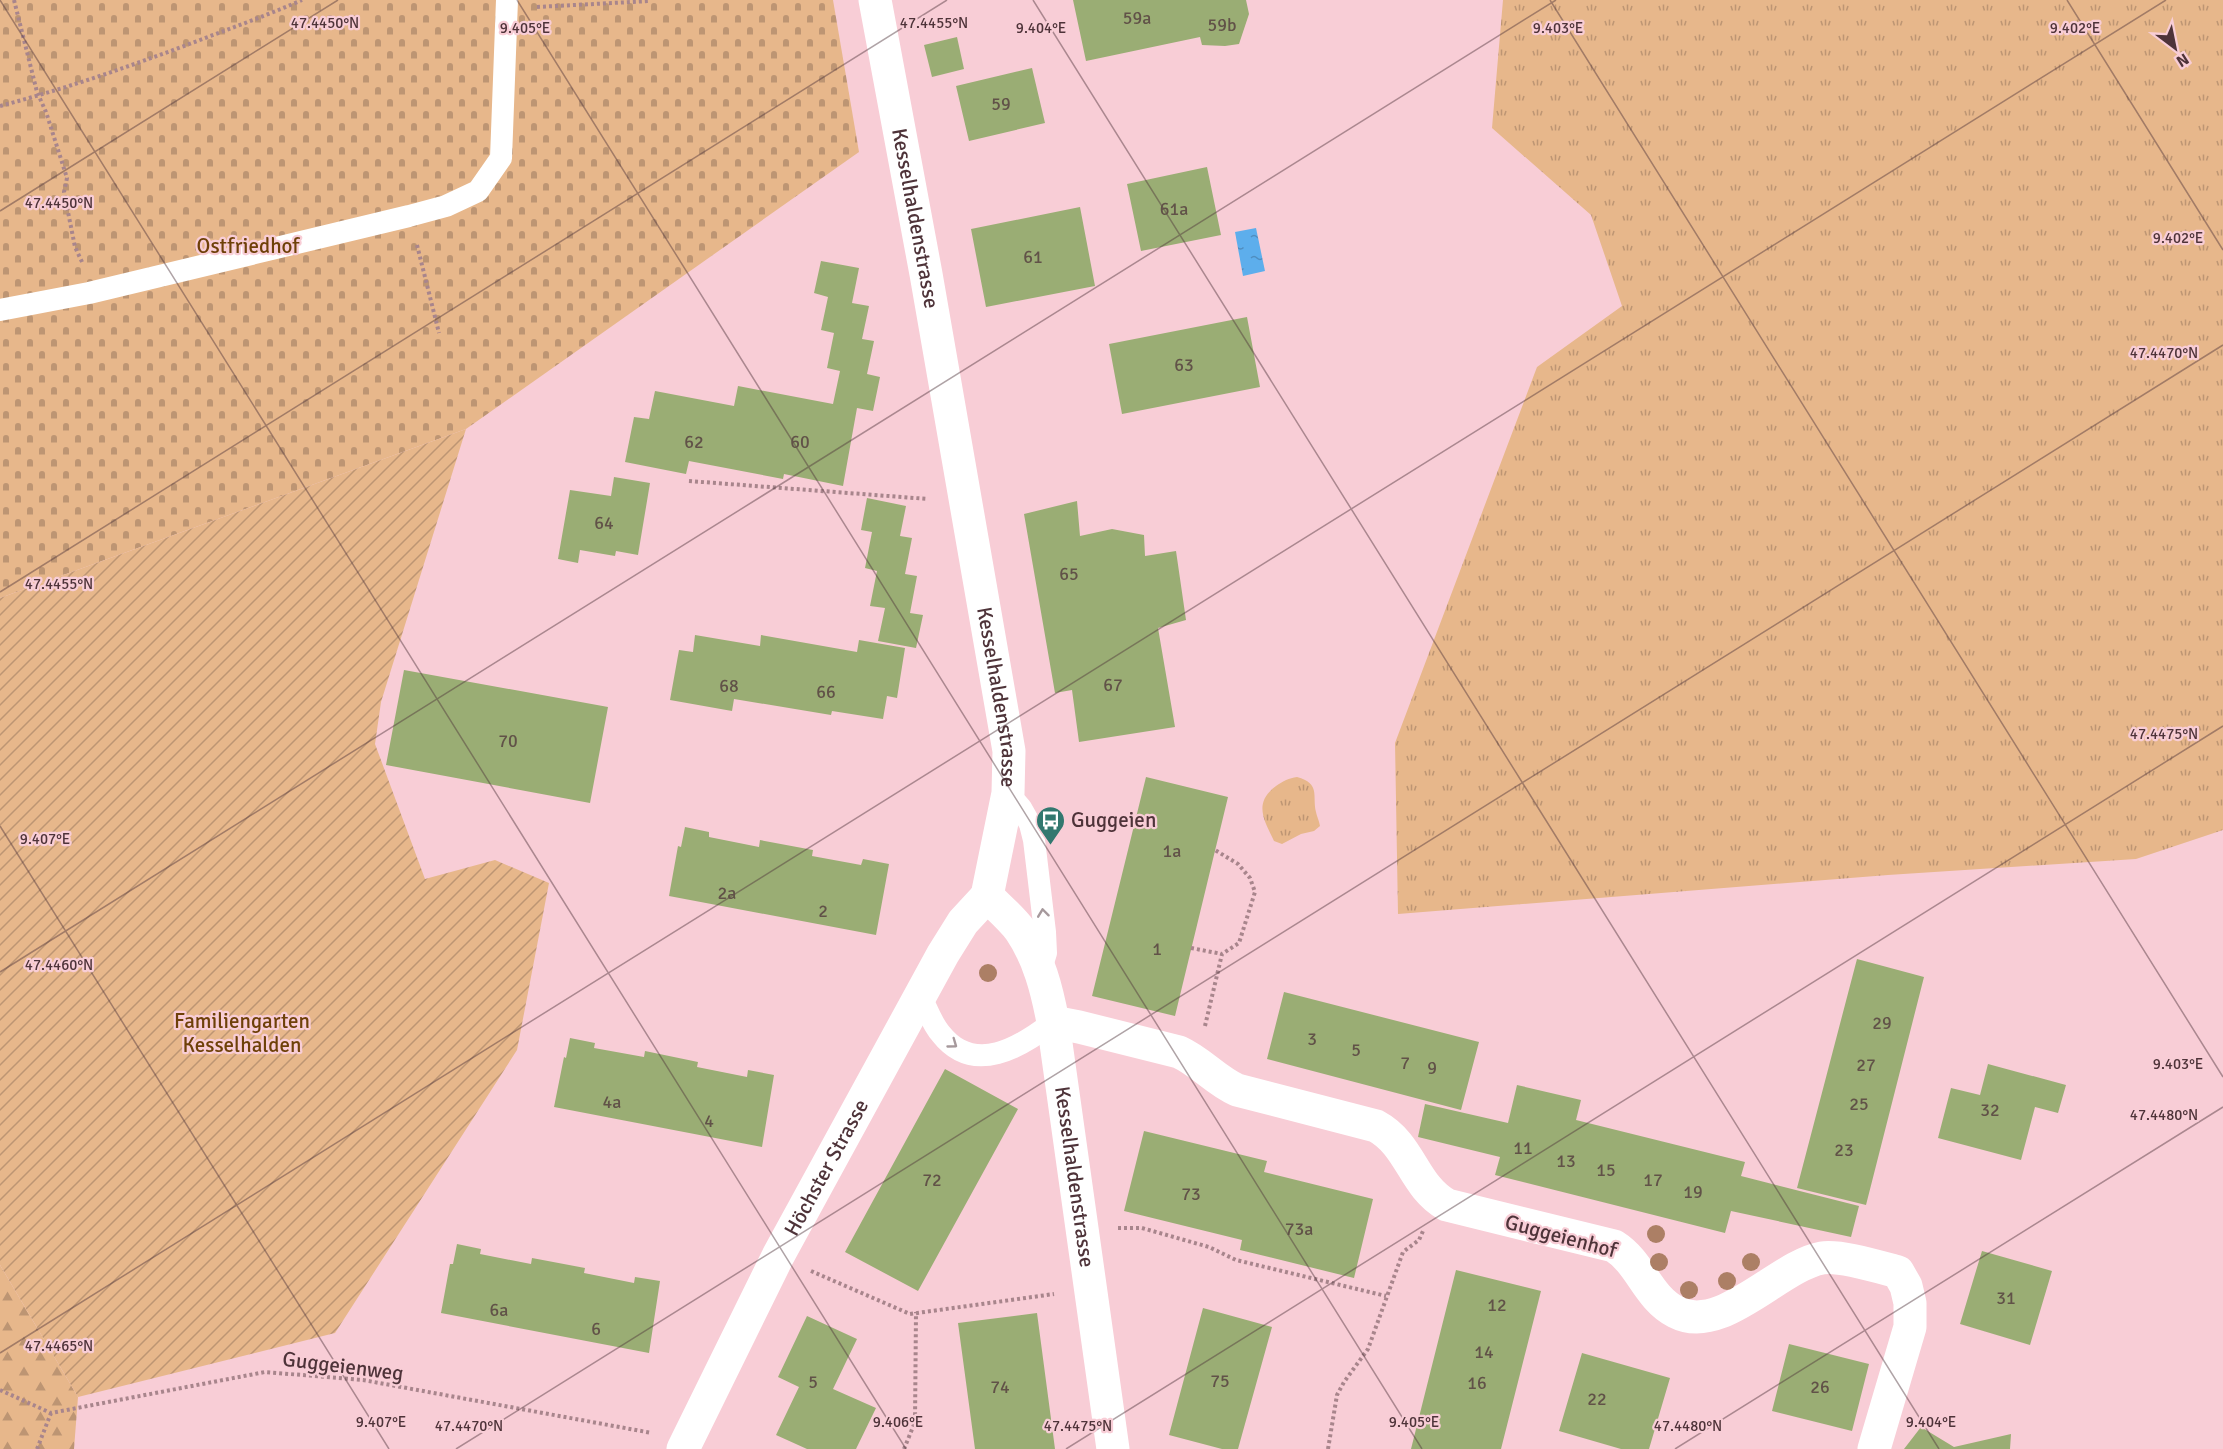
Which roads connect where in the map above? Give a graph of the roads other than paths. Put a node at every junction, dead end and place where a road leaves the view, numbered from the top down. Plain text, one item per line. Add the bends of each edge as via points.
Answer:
1 (875, 0) edge
2 (507, 4) edge
3 (0, 310) edge
4 (1008, 793) junction
5 (987, 896) junction
6 (1041, 970) junction
7 (921, 997) junction
8 (1053, 1022) junction
9 (685, 1444) edge
10 (1113, 1449) edge
11 (1874, 1449) edge

1 - 4 street, Kesselhaldenstrasse via 1008,751
2 - 3 lane via 501,158 478,191 446,206 409,216 89,293
4 - 5 street, Kesselhaldenstrasse
6 -> 4 lane via 1046,953 1045,932 1034,840 1030,824
5 - 6 street, Kesselhaldenstrasse via 1020,931
5 - 7 street, Höchster Strasse via 963,922
6 - 8 street, Kesselhaldenstrasse
7 -> 8 lane via 940,1034 961,1050 974,1054 1017,1048
7 - 9 street, Höchster Strasse via 778,1256
8 - 10 street, Kesselhaldenstrasse
8 - 11 street, Guggeienhof via 1179,1052 1195,1059 1222,1083 1376,1126 1399,1144 1437,1200 1614,1246 1626,1254 1650,1290 1677,1313 1695,1317 1720,1313 1805,1262 1825,1257 1898,1272 1910,1303 1910,1327

